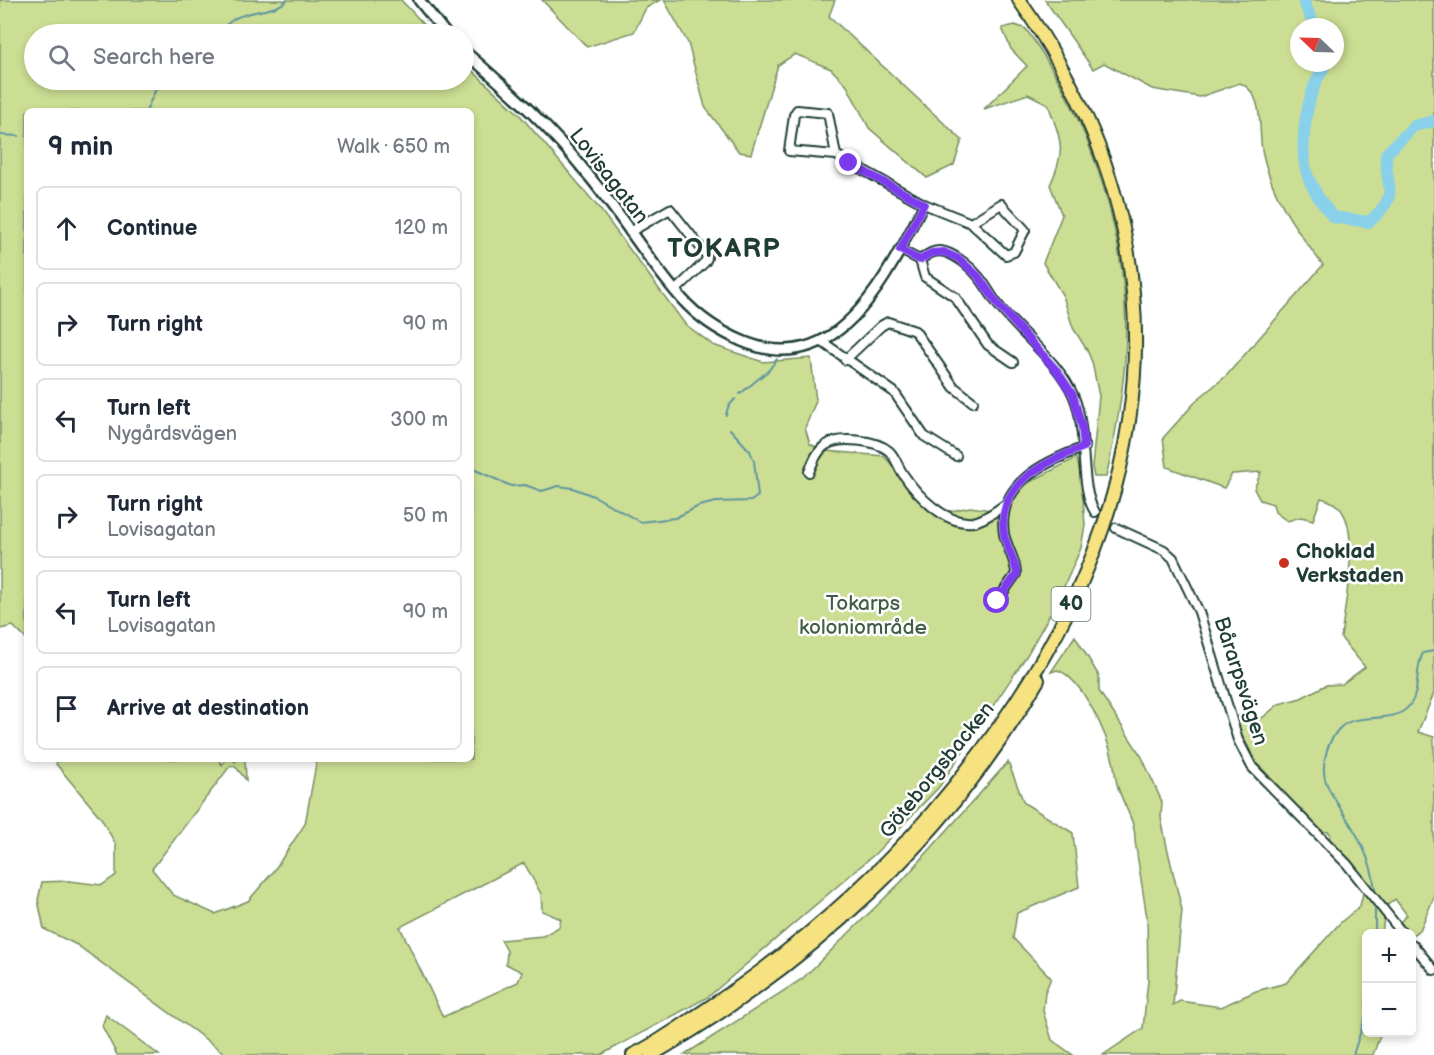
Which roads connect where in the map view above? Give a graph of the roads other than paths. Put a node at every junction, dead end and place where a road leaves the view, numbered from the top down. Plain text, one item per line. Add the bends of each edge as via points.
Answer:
1 (419, 0) edge
2 (1019, 0) edge
3 (1028, 0) edge
4 (438, 24) edge
5 (474, 60) edge
6 (836, 155) junction
7 (924, 204) junction
8 (971, 223) junction
9 (630, 232) junction
10 (900, 250) junction
11 (920, 260) junction
12 (675, 291) junction
13 (821, 341) junction
14 (845, 360) junction
15 (1013, 362) dead end
16 (973, 402) dead end
17 (1084, 447) junction
18 (956, 456) dead end
19 (809, 472) dead end
20 (1005, 505) junction
21 (1095, 512) dead end
22 (1116, 528) dead end
23 (997, 601) dead end
24 (1400, 929) edge
25 (1416, 949) edge
26 (1434, 970) edge
27 (633, 1055) edge
28 (651, 1055) edge

1 - 4 street
2 - 27 highway, Göteborgsbacken / 40 via 1067,75 1094,135 1114,191 1131,271 1135,351 1131,414 1120,474 1103,531 1066,615 1014,704 981,753 914,833 877,874 792,950 746,984
3 - 28 highway, Göteborgsbacken / 40 via 1068,61 1093,112 1122,192 1135,252 1142,318 1141,385 1127,477 1109,536 1072,619 1025,703 968,784 921,840 850,912 798,957 752,992
5 - 9 street, Lovisagatan via 565,147
6 - 6 street via 828,113 797,110 789,151
6 - 7 street
7 - 8 street
7 - 10 street, Lovisagatan
8 - 8 street via 1001,204 1025,230 1014,252 1006,255
9 - 12 street, Lovisagatan
9 - 12 street via 670,209 705,253 705,262
10 - 11 street
10 - 13 street, Lovisagatan via 867,303
11 - 15 street via 925,277 955,297 988,345
11 - 17 street via 931,253 944,252 978,276 1073,395
12 - 13 street, Lovisagatan via 712,325 757,346 787,351
13 - 14 street
14 - 16 street via 888,322 915,332 954,387
14 - 18 street via 894,392 924,436
17 - 20 street via 1027,476 1013,489
17 - 21 street via 1088,493
19 - 20 street via 813,460 833,442 867,443 888,450 914,488 942,513 971,522
20 - 23 street via 1004,535 1017,574
22 - 24 street, Bårarpsvägen via 1173,558 1199,612 1238,740 1252,767 1347,864
25 - 26 street

